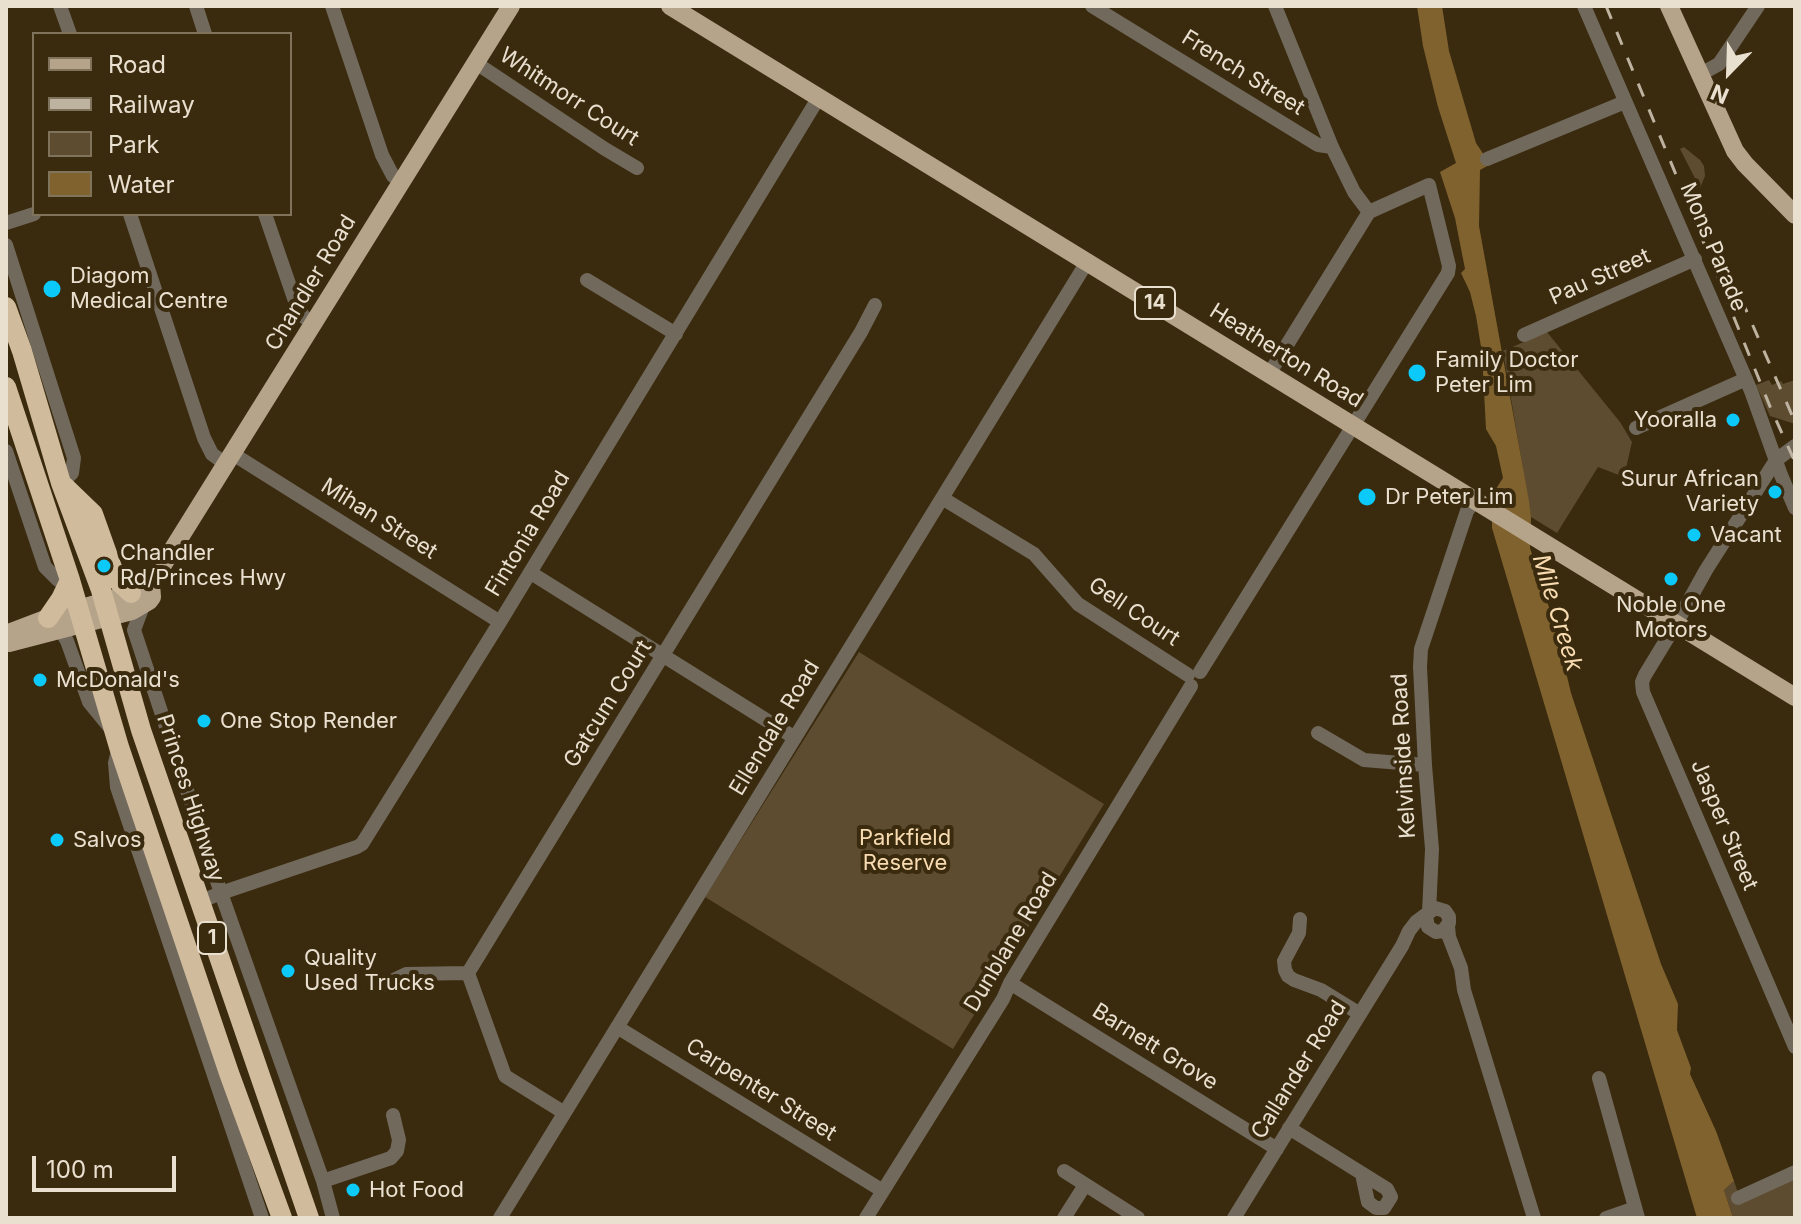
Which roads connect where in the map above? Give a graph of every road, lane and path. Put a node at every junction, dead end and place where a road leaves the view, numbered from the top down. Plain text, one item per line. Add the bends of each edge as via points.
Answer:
1 (60, 6) edge
2 (196, 6) edge
3 (332, 6) edge
4 (511, 6) edge
5 (670, 6) edge
6 (1092, 6) edge
7 (1275, 6) edge
8 (1584, 6) edge
9 (1669, 6) edge
10 (1758, 6) edge
11 (69, 32) edge
12 (204, 32) edge
13 (476, 63) junction
14 (1699, 75) junction
15 (819, 97) junction
16 (1625, 102) junction
17 (1332, 147) junction
18 (1487, 159) dead end
19 (637, 168) dead end
20 (401, 181) junction
21 (1367, 214) junction
22 (32, 215) edge
23 (1795, 215) edge
24 (131, 216) edge
25 (266, 216) edge
26 (6, 223) edge
27 (6, 245) edge
28 (1695, 259) junction
29 (1087, 262) junction
30 (587, 280) dead end
31 (875, 305) dead end
32 (6, 307) edge
33 (315, 324) junction
34 (676, 334) junction
35 (1524, 335) dead end
36 (1269, 374) junction
37 (1746, 379) junction
38 (6, 387) edge
39 (1354, 426) junction
40 (1636, 428) dead end
41 (1795, 446) edge
42 (6, 451) edge
43 (230, 460) junction
44 (1776, 460) junction
45 (61, 483) junction
46 (942, 498) junction
47 (1483, 504) junction
48 (1795, 508) edge
49 (531, 573) junction
50 (70, 580) junction
51 (137, 599) junction
52 (107, 610) junction
53 (81, 616) junction
54 (500, 622) junction
55 (54, 623) junction
56 (1676, 624) junction
57 (6, 634) edge
58 (6, 643) edge
59 (664, 655) junction
60 (1193, 678) junction
61 (1795, 697) edge
62 (1318, 733) dead end
63 (795, 738) junction
64 (117, 740) junction
65 (1425, 765) junction
66 (221, 893) junction
67 (199, 902) junction
68 (1300, 919) dead end
69 (1432, 920) junction
70 (468, 973) junction
71 (1010, 983) junction
72 (383, 985) dead end
73 (1464, 990) junction
74 (1360, 1014) junction
75 (617, 1027) junction
76 (1795, 1047) edge
77 (1599, 1078) dead end
78 (563, 1112) junction
79 (393, 1115) dead end
80 (1289, 1128) junction
81 (1277, 1149) junction
82 (1064, 1171) dead end
83 (1795, 1172) edge
84 (1362, 1174) dead end
85 (323, 1181) junction
86 (1085, 1185) junction
87 (883, 1191) junction
88 (1738, 1198) dead end
89 (1636, 1213) edge
90 (262, 1218) edge
91 (282, 1218) edge
92 (309, 1218) edge
93 (333, 1218) edge
94 (500, 1218) edge
95 (866, 1218) edge
96 (1064, 1218) edge
97 (1138, 1218) edge
98 (1234, 1218) edge
99 (1534, 1218) edge
100 (1606, 1218) edge

1 - 11 street
2 - 12 street
3 - 20 street via 382,155
4 - 13 main road, Chandler Road
5 - 15 main road, Heatherton Road / 14
6 - 17 street, French Street via 1318,145
7 - 17 street
8 - 16 street, Mons Parade
9 - 14 main road
10 - 14 street via 1719,64
13 - 19 street, Whitmorr Court
13 - 20 main road, Chandler Road
14 - 23 main road via 1735,151
15 - 29 main road, Heatherton Road / 14
15 - 34 street, Fintonia Road
16 - 18 street
16 - 28 street, Mons Parade
17 - 21 street via 1359,210
20 - 33 main road, Chandler Road
21 - 36 street
21 - 39 street, Dunblane Road via 1435,182 1449,266
22 - 26 street
24 - 43 street, Mihan Street via 204,438 212,454
25 - 33 street via 297,307
27 - 45 street via 74,458 72,473
28 - 35 street, Pau Street
28 - 37 street, Mons Parade
29 - 36 main road, Heatherton Road / 14
29 - 46 street, Ellendale Road
30 - 34 street
31 - 59 street, Gatcum Court
32 - 45 highway, Princes Highway / 1
33 - 43 main road, Chandler Road
34 - 49 street, Fintonia Road
36 - 39 main road, Heatherton Road / 14
37 - 40 street
37 - 44 street, Mons Parade
38 - 50 highway, 1
39 - 47 main road, Heatherton Road / 14
39 - 60 street, Dunblane Road
41 - 44 street
42 - 50 street via 45,567 58,580
43 - 51 main road, Chandler Road
43 - 54 street, Mihan Street
44 - 48 street, Mons Parade
44 - 56 street, Jasper Street
45 - 51 highway via 93,514 118,581
45 - 52 highway, Princes Highway / 1
46 - 60 street, Gell Court via 1034,554 1078,604
46 - 63 street, Ellendale Road
47 - 56 main road, Heatherton Road / 14
47 - 65 street, Kelvinside Road via 1467,511 1421,649
49 - 54 street, Fintonia Road
49 - 59 street
50 - 53 highway, 1
50 - 55 highway
51 - 52 main road, Chandler Road
51 - 66 street, Princes Highway via 135,632
52 - 53 main road, Chandler Road
52 - 67 highway, Princes Highway / 1
53 - 55 main road, Chandler Road
53 - 64 highway, 1
54 - 66 street, Fintonia Road via 362,844
55 - 57 main road
55 - 58 main road
55 - 64 street via 67,641 89,702
56 - 61 main road, Heatherton Road / 14
56 - 76 street, Jasper Street via 1645,675 1643,692
59 - 63 street
59 - 70 street, Gatcum Court
60 - 71 street, Dunblane Road
62 - 65 street via 1364,760
63 - 75 street, Ellendale Road
64 - 90 street via 117,787
64 - 91 highway, 1
65 - 69 street, Kelvinside Road via 1431,877 1437,898
66 - 67 street, Fintonia Road
66 - 85 street, Princes Highway
67 - 92 highway, Princes Highway / 1
68 - 74 street via 1299,933 1284,961 1288,976
69 - 73 street, Kelvinside Road
69 - 73 street, Kelvinside Road via 1449,917 1449,937
69 - 74 street, Callander Road via 1402,946
70 - 72 street via 406,974
70 - 78 street via 505,1076
71 - 81 street, Barnett Grove
71 - 87 street, Dunblane Road
73 - 99 street, Kelvinside Road
74 - 80 street, Callander Road
75 - 78 street, Ellendale Road
75 - 87 street, Carpenter Street
77 - 89 street
78 - 94 street, Ellendale Road
79 - 85 street via 399,1140 391,1158
80 - 81 street, Callander Road
80 - 84 street
81 - 98 street, Callander Road
82 - 86 street
83 - 88 street
85 - 93 street, Princes Highway
86 - 96 street
86 - 97 street
87 - 95 street, Dunblane Road
89 - 100 street

